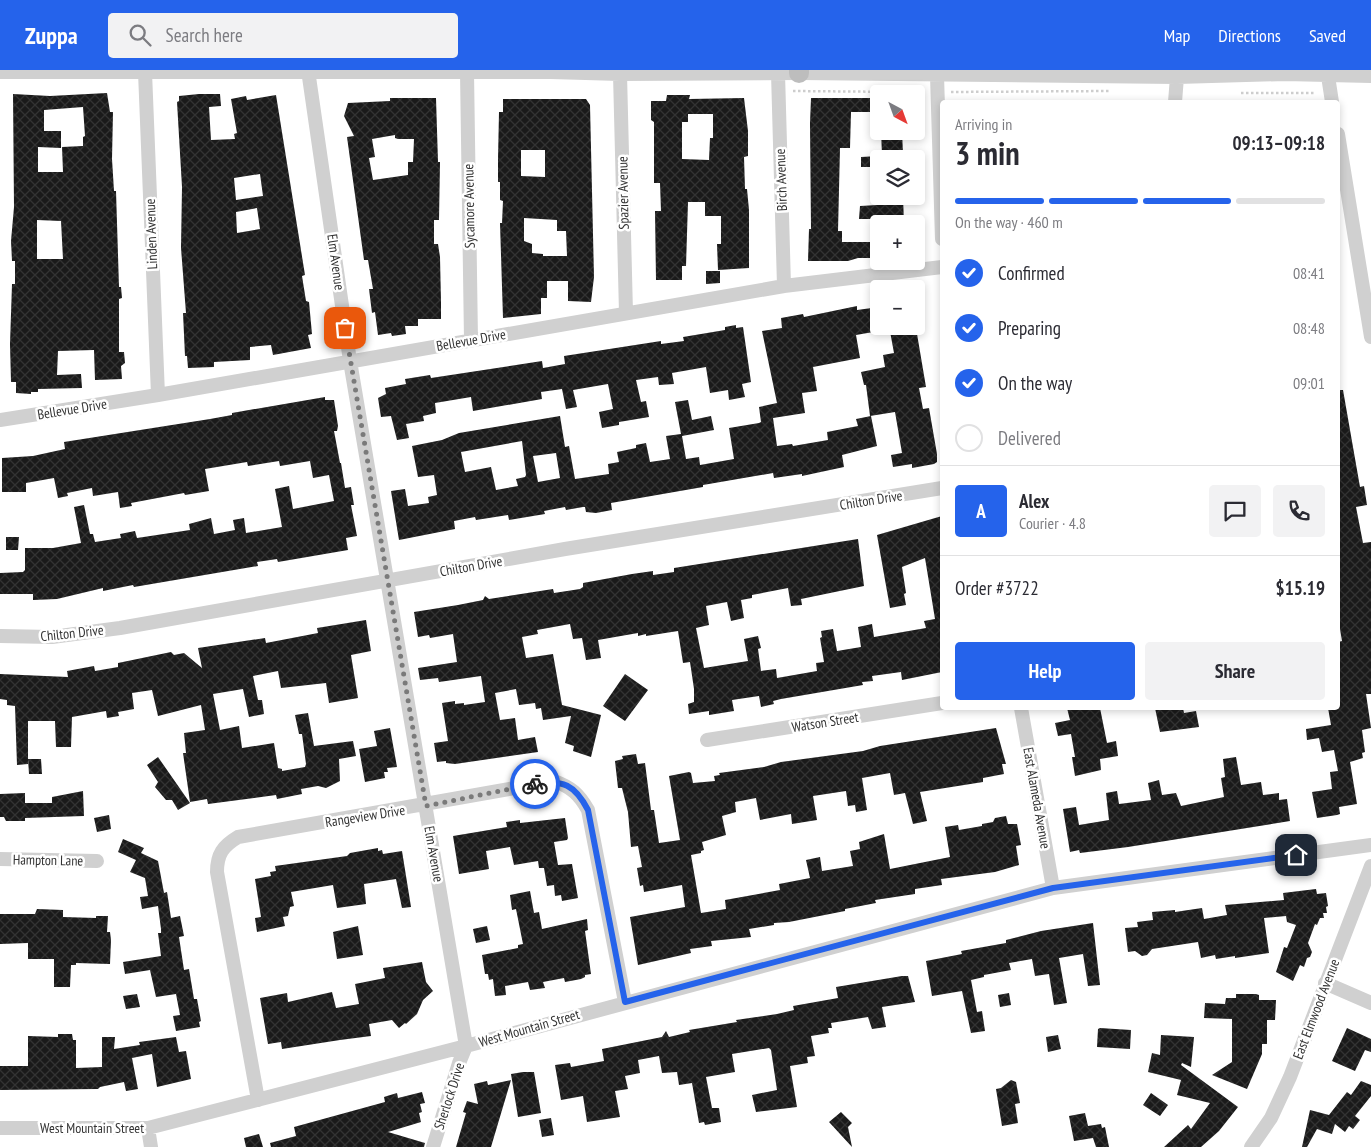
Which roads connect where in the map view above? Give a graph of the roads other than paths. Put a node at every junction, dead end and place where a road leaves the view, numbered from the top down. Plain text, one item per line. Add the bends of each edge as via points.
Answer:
1 (60, 71) edge
2 (308, 71) edge
3 (551, 71) edge
4 (0, 72) edge
5 (145, 72) junction
6 (467, 72) junction
7 (1285, 72) edge
8 (778, 73) junction
9 (1042, 73) edge
10 (620, 74) junction
11 (937, 75) junction
12 (1328, 76) junction
13 (1371, 76) edge
14 (1177, 77) junction
15 (797, 78) edge
16 (1175, 100) edge
17 (1332, 100) edge
18 (1340, 146) edge
19 (940, 173) edge
20 (940, 267) edge
21 (784, 286) junction
22 (626, 313) junction
23 (1371, 337) edge
24 (471, 340) junction
25 (350, 362) junction
26 (158, 395) junction
27 (0, 420) edge
28 (940, 488) edge
29 (387, 581) junction
30 (0, 636) edge
31 (940, 703) edge
32 (1021, 710) edge
33 (707, 740) dead end
34 (426, 806) junction
35 (1371, 845) edge
36 (0, 859) edge
37 (97, 861) dead end
38 (1371, 866) edge
39 (1053, 888) junction
40 (1325, 983) junction
41 (625, 1002) junction
42 (1371, 1003) edge
43 (466, 1046) junction
44 (258, 1100) junction
45 (0, 1128) edge
46 (148, 1128) junction
47 (151, 1147) edge
48 (433, 1147) edge
49 (1251, 1147) edge

1 - 4 street
1 - 5 street
2 - 5 street
2 - 6 street
2 - 25 street, Elm Avenue
3 - 6 street
3 - 10 street
5 - 26 street, Linden Avenue
6 - 24 street, Sycamore Avenue
7 - 12 street
7 - 14 street
8 - 10 street
8 - 15 street
8 - 21 street, Birch Avenue
9 - 11 street
9 - 14 street
10 - 22 street, Spazier Avenue
11 - 15 street
11 - 19 street
12 - 13 street
12 - 17 street
14 - 16 street
18 - 23 street
20 - 21 street, Bellevue Drive
21 - 22 street, Bellevue Drive
22 - 24 street, Bellevue Drive
24 - 25 street, Bellevue Drive
25 - 26 street, Bellevue Drive
25 - 29 street, Elm Avenue
26 - 27 street, Bellevue Drive
28 - 29 street, Chilton Drive
29 - 30 street, Chilton Drive via 120,628 52,637
29 - 34 street, Elm Avenue
31 - 33 street, Watson Street
32 - 39 street, East Alameda Avenue
34 - 41 street, Rangeview Drive via 554,781 570,786 581,796 588,810
34 - 43 street, Elm Avenue
34 - 44 street, Rangeview Drive via 243,836 228,842 221,850 217,872
35 - 39 street, West Mountain Street
36 - 37 street, Hampton Lane
38 - 40 street, East Elmwood Avenue
39 - 41 street, West Mountain Street
40 - 42 street
40 - 49 street, East Elmwood Avenue via 1290,1077 1271,1118
41 - 43 street, West Mountain Street
43 - 44 street, West Mountain Street
43 - 48 street, Sherlock Drive
44 - 46 street, West Mountain Street
45 - 46 street, West Mountain Street
46 - 47 street

